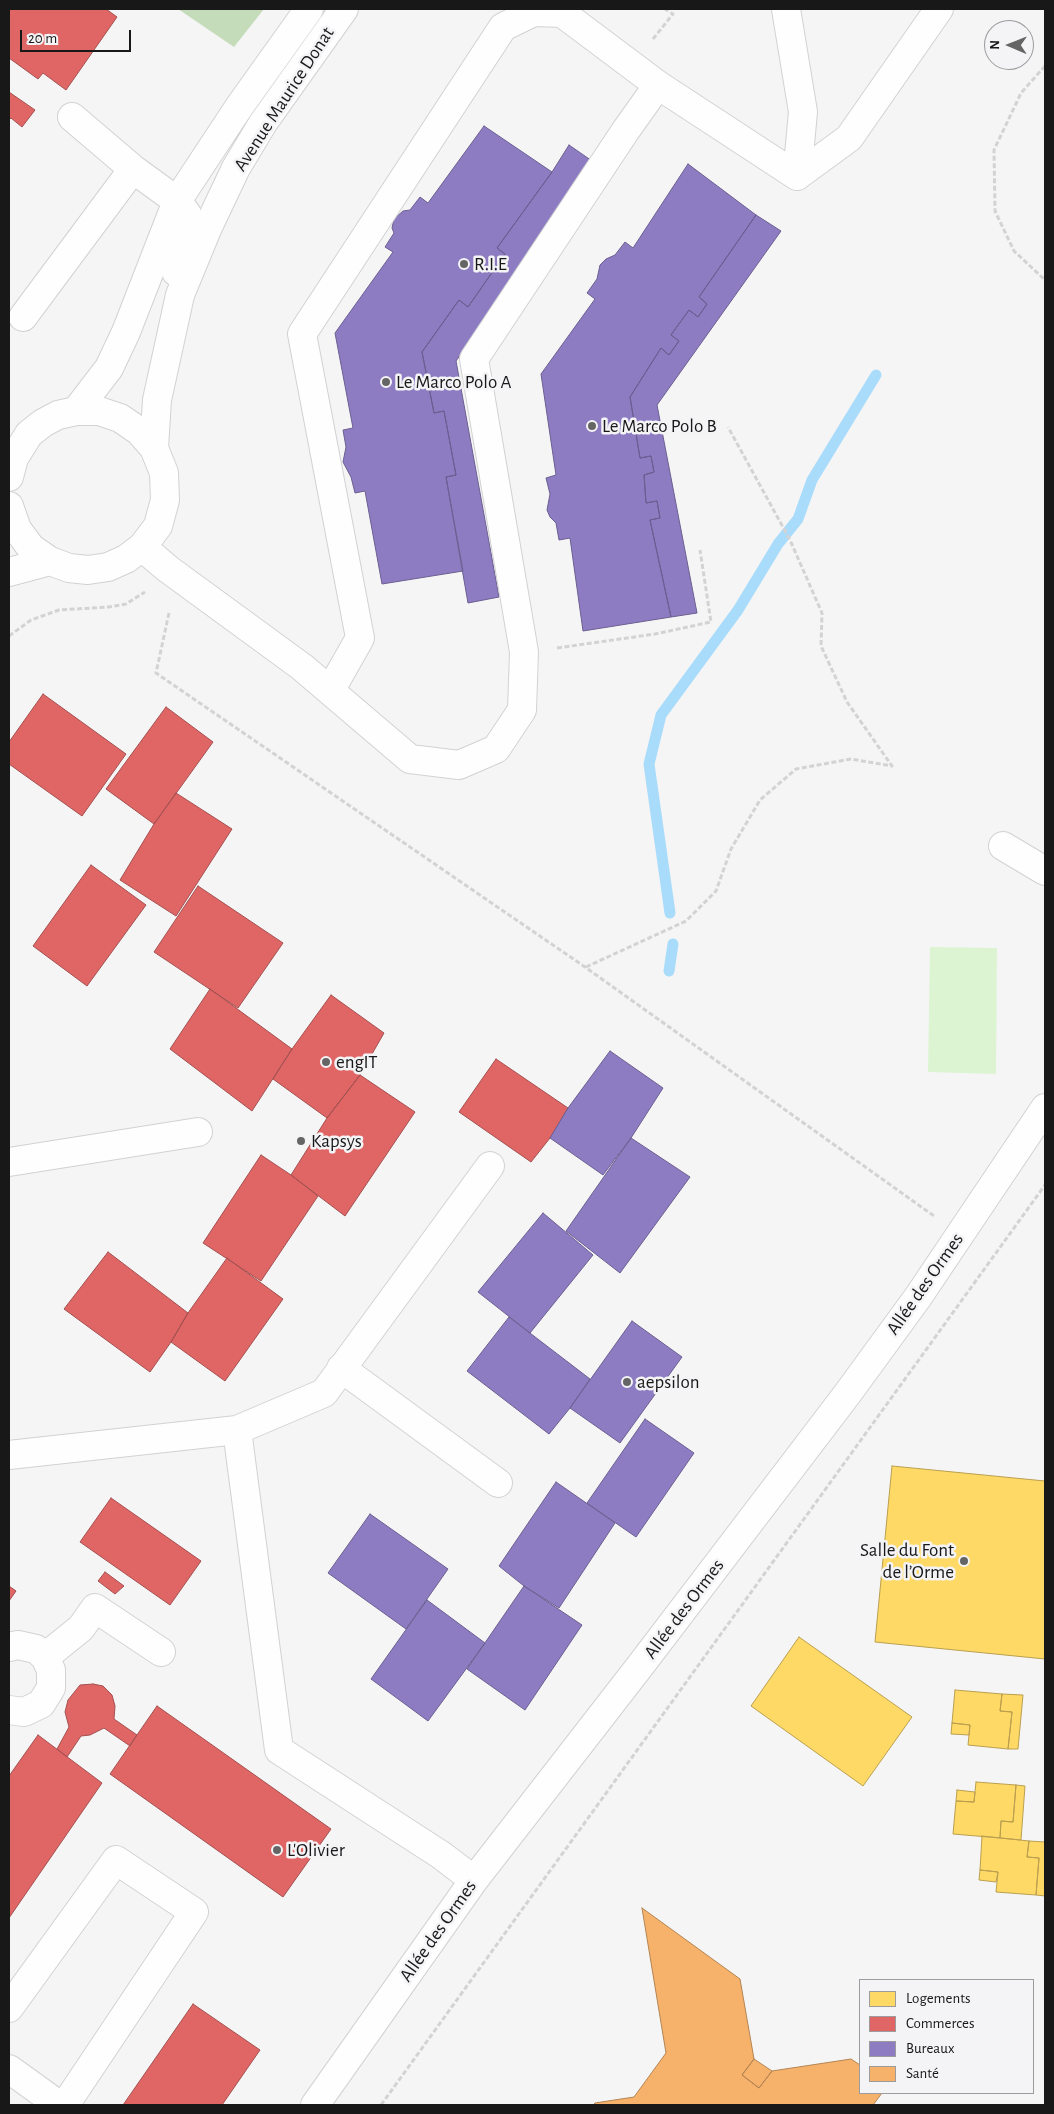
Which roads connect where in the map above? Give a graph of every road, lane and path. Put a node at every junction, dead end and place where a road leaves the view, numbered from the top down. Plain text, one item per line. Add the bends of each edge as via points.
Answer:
1 (309, 9) edge
2 (344, 9) edge
3 (664, 9) edge
4 (786, 9) edge
5 (940, 9) edge
6 (632, 65) junction
7 (1045, 66) edge
8 (658, 85) junction
9 (72, 117) dead end
10 (133, 169) junction
11 (797, 176) junction
12 (178, 201) junction
13 (1045, 280) edge
14 (180, 295) junction
15 (24, 317) dead end
16 (76, 411) junction
17 (728, 427) dead end
18 (154, 448) junction
19 (9, 477) edge
20 (9, 506) edge
21 (142, 547) junction
22 (700, 550) dead end
23 (50, 561) junction
24 (9, 572) edge
25 (150, 589) dead end
26 (170, 609) dead end
27 (9, 636) edge
28 (524, 652) junction
29 (330, 691) junction
30 (1003, 846) dead end
31 (1045, 871) edge
32 (586, 967) junction
33 (1045, 1108) edge
34 (198, 1132) dead end
35 (9, 1159) edge
36 (490, 1166) dead end
37 (1045, 1185) edge
38 (960, 1235) junction
39 (341, 1368) junction
40 (237, 1430) junction
41 (9, 1455) edge
42 (498, 1483) dead end
43 (9, 1648) edge
44 (162, 1652) dead end
45 (45, 1657) junction
46 (9, 1710) edge
47 (474, 1880) junction
48 (9, 2008) edge
49 (9, 2069) edge
50 (59, 2105) edge
51 (65, 2105) edge
52 (315, 2105) edge
53 (381, 2105) edge

1 - 12 main road, Avenue Maurice Donat via 239,107
2 - 14 main road, Avenue Maurice Donat via 263,123 236,168
3 - 6 path via 673,14
4 - 11 main road via 803,112
5 - 11 main road via 849,138
6 - 8 main road
6 - 29 main road via 562,13 534,12 503,28 302,334 360,638
7 - 13 path via 1021,93 994,150 994,211 1014,252
8 - 11 main road
8 - 28 main road via 474,359
9 - 10 main road
10 - 12 main road
10 - 15 main road
12 - 14 main road via 187,214 190,234 174,278
12 - 16 main road, Avenue Maurice Donat via 109,368
14 - 18 main road, Avenue Maurice Donat via 157,400
16 - 18 main road via 99,411 120,418 139,430
16 - 19 main road via 58,415 29,434 14,458
17 - 32 path via 790,540 822,613 821,646 847,702 892,766 851,759 796,769 760,800 732,849 716,891 686,921
18 - 21 main road via 164,473 166,500 158,526
20 - 23 main road via 17,529 31,548
21 - 23 main road via 108,567 88,570
21 - 29 main road
22 - 28 path via 711,622 655,634
23 - 24 main road
25 - 27 path via 126,604 59,610 31,620
26 - 32 path via 156,673
28 - 29 main road via 522,710 496,749 459,765 410,759
30 - 31 main road
32 - 38 path
33 - 38 main road, Allée des Ormes
34 - 35 main road
36 - 39 main road
37 - 53 path
38 - 47 main road, Allée des Ormes via 848,1393
39 - 40 main road via 324,1393
39 - 42 main road
40 - 41 main road
40 - 47 main road via 279,1750
43 - 45 main road via 18,1645 36,1649
44 - 45 main road via 95,1608 81,1628
45 - 46 main road via 51,1670 51,1688 41,1704 24,1712
47 - 52 main road, Allée des Ormes
48 - 51 main road via 116,1860 194,1912
49 - 50 main road

